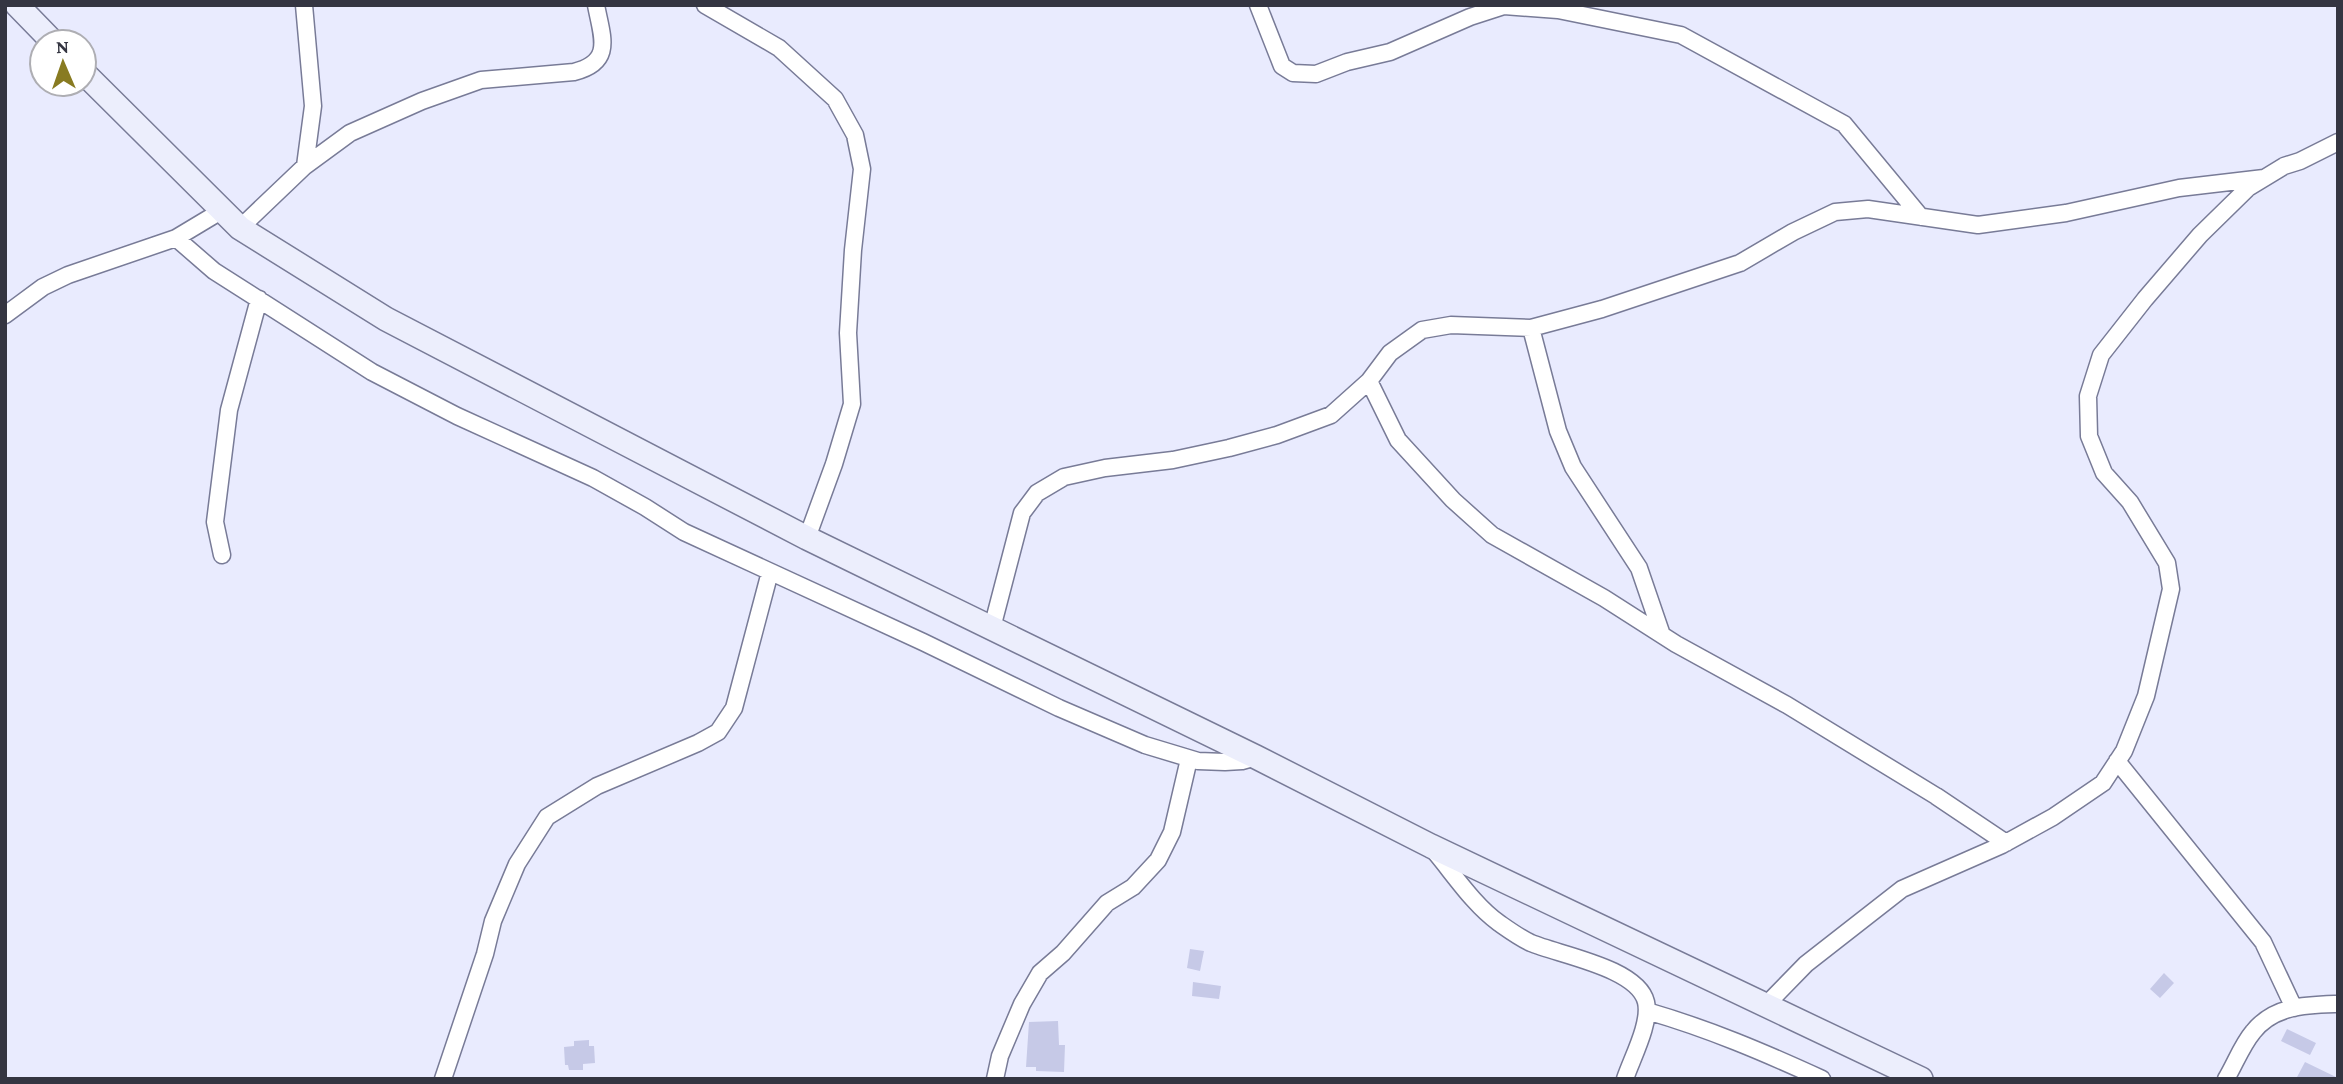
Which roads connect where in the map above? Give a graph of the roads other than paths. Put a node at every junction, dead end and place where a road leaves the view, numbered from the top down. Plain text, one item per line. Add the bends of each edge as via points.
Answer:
1 (17, 5) edge
2 (304, 5) edge
3 (596, 5) edge
4 (705, 5) edge
5 (1258, 5) edge
6 (1504, 5) edge
7 (39, 28) edge
8 (98, 88) edge
9 (2338, 142) edge
10 (305, 166) junction
11 (2264, 178) junction
12 (220, 211) junction
13 (1921, 217) junction
14 (240, 228) junction
15 (176, 238) junction
16 (259, 299) junction
17 (5, 315) edge
18 (1531, 328) junction
19 (1369, 381) junction
20 (807, 538) junction
21 (222, 555) dead end
22 (770, 572) junction
23 (992, 628) junction
24 (1662, 635) junction
25 (1256, 757) junction
26 (1189, 759) junction
27 (2117, 761) junction
28 (2006, 843) junction
29 (1431, 846) junction
30 (2338, 1004) edge
31 (1765, 1006) junction
32 (2294, 1008) junction
33 (1647, 1011) junction
34 (443, 1079) edge
35 (995, 1079) edge
36 (1625, 1079) edge
37 (1822, 1079) edge
38 (1921, 1079) edge
39 (2225, 1079) edge

1 - 7 main road
2 - 10 street via 313,106
3 - 10 street via 604,48 589,68 481,80 350,133
4 - 20 street via 779,48 835,99 855,135 862,169 848,332 852,404
5 - 6 street via 1282,66 1293,73 1316,74 1390,52
6 - 13 street via 1558,10 1681,35 1844,124
8 - 12 main road
9 - 11 street
10 - 14 street
11 - 13 street via 2179,188 2066,213 1979,225
11 - 27 street via 2200,235 2145,299 2101,355 2088,396 2089,436 2105,473 2130,502 2167,563 2171,589 2146,696
12 - 14 main road
12 - 15 street
13 - 18 street via 1868,209 1835,212 1740,263
14 - 20 main road via 386,319
15 - 16 street via 214,271
15 - 17 street via 68,275
16 - 21 street via 229,410 215,522
16 - 22 street via 372,372 593,478 684,532
18 - 19 street via 1422,330 1390,353
18 - 24 street via 1558,431 1573,467 1639,568
19 - 23 street via 1331,415 1277,435 1173,460 1064,477 1037,493 1022,513
19 - 24 street via 1398,440 1492,535
20 - 23 main road
22 - 26 street via 1059,708
22 - 34 street via 734,708 718,732 597,786 547,817 517,864 493,920
23 - 25 main road
24 - 28 street via 1787,705
25 - 26 street via 1226,762
25 - 29 main road
26 - 35 street via 1172,832 1158,860 1133,887 1107,903 1040,973 1022,1004
27 - 28 street via 2103,783
27 - 32 street via 2263,942
28 - 31 street via 1902,889 1806,964
29 - 31 main road
29 - 33 street via 1498,922 1530,942 1613,971 1640,989
30 - 32 street
31 - 38 main road
32 - 39 street via 2266,1019 2252,1032
33 - 36 street
33 - 37 street via 1710,1030

